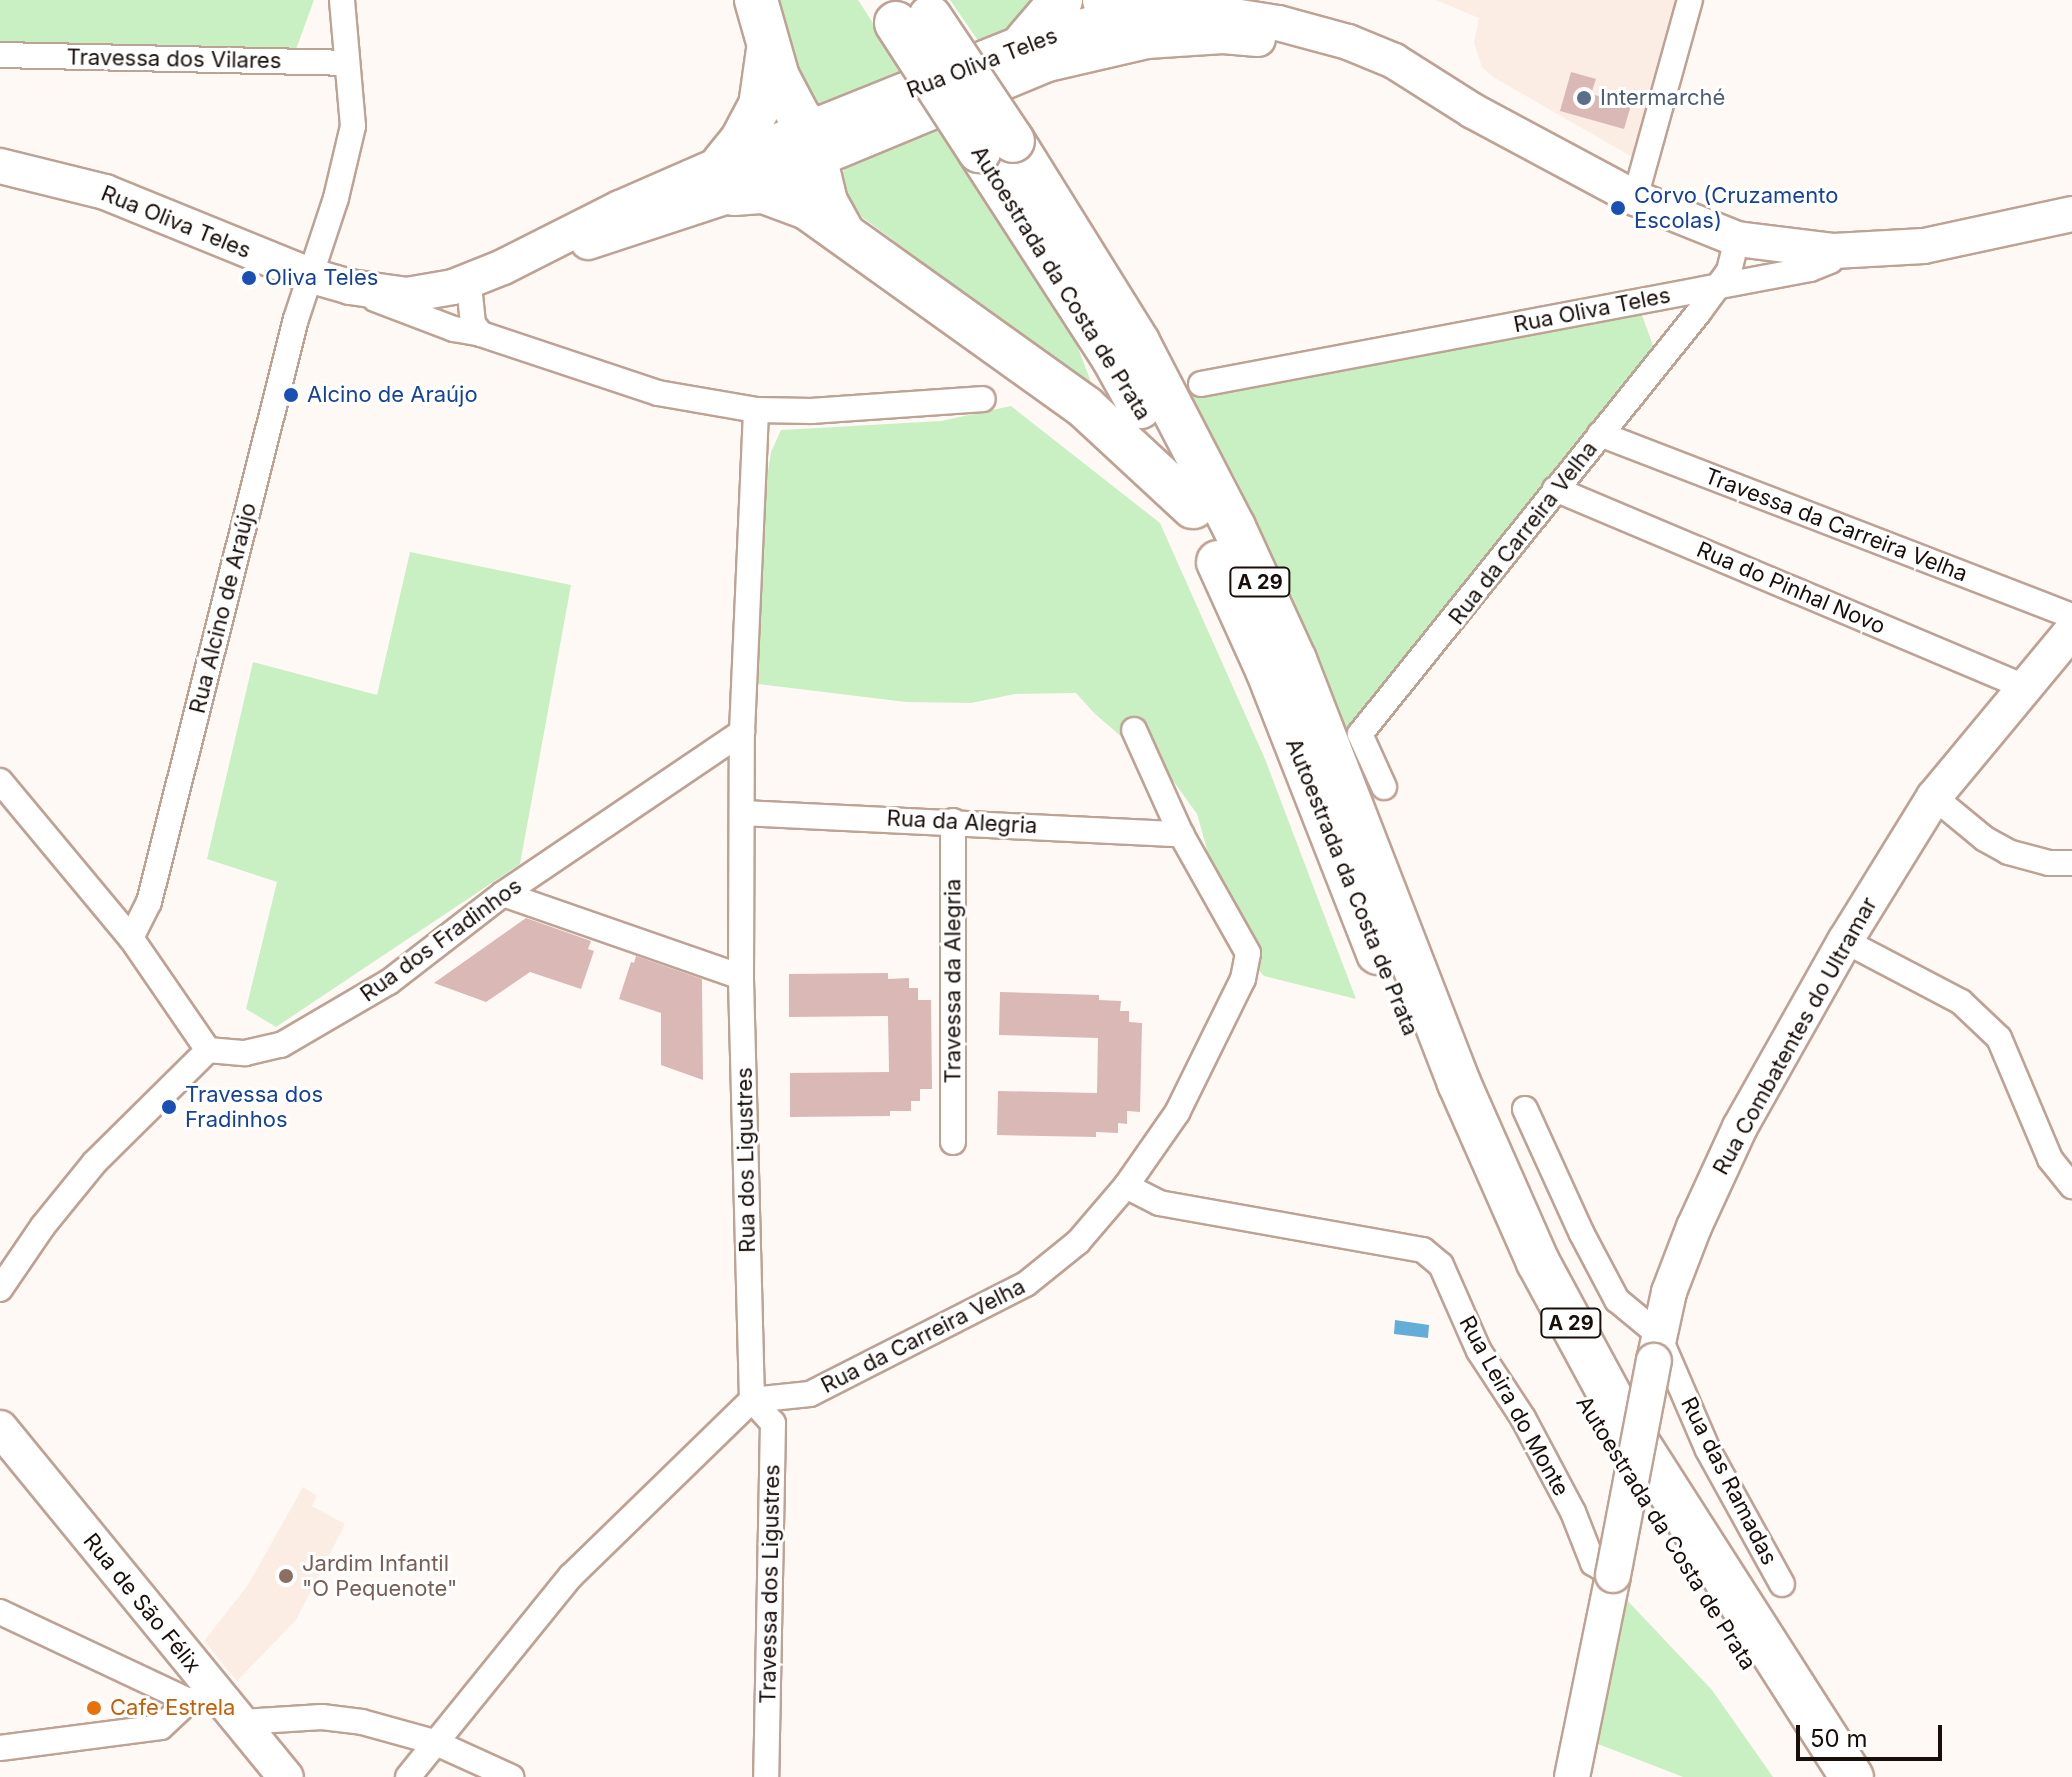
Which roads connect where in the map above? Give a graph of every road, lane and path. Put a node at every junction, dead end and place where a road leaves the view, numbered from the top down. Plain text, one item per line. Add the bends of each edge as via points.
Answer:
1 (342, 0) edge
2 (756, 0) edge
3 (1061, 0) edge
4 (1690, 0) edge
5 (1190, 5) edge
6 (906, 10) edge
7 (1121, 15) edge
8 (1026, 41) junction
9 (769, 45) junction
10 (0, 55) edge
11 (347, 63) junction
12 (1473, 111) junction
13 (866, 124) junction
14 (818, 142) junction
15 (996, 146) junction
16 (0, 166) edge
17 (729, 178) junction
18 (1635, 198) junction
19 (2072, 214) edge
20 (843, 233) junction
21 (1737, 239) junction
22 (1834, 251) junction
23 (312, 276) junction
24 (456, 285) junction
25 (1719, 285) junction
26 (350, 287) junction
27 (472, 332) junction
28 (1201, 384) dead end
29 (983, 399) dead end
30 (756, 410) junction
31 (1600, 434) junction
32 (1555, 489) junction
33 (1193, 507) junction
34 (2072, 616) edge
35 (2072, 631) edge
36 (2027, 688) junction
37 (1134, 730) dead end
38 (742, 732) junction
39 (0, 781) edge
40 (1384, 787) dead end
41 (1934, 797) junction
42 (744, 813) junction
43 (953, 821) junction
44 (1181, 834) junction
45 (2072, 863) edge
46 (503, 894) junction
47 (131, 938) junction
48 (1845, 941) junction
49 (741, 977) junction
50 (208, 1050) junction
51 (1525, 1109) dead end
52 (953, 1142) dead end
53 (1126, 1186) junction
54 (2072, 1186) edge
55 (0, 1289) edge
56 (1656, 1347) junction
57 (752, 1400) junction
58 (0, 1428) edge
59 (1613, 1575) junction
60 (1782, 1584) dead end
61 (0, 1612) edge
62 (203, 1698) junction
63 (242, 1722) junction
64 (434, 1742) junction
65 (0, 1748) edge
66 (286, 1777) edge
67 (408, 1777) edge
68 (511, 1777) edge
69 (766, 1777) edge
70 (1572, 1777) edge
71 (1818, 1777) edge
72 (1852, 1777) edge

1 - 11 street, Rua Alcino de Araújo
2 - 9 highway
3 - 8 highway
4 - 18 street
5 - 7 main road, Rua Oliva Teles
5 - 12 main road, Rua Oliva Teles via 1348,42 1394,61
6 - 15 highway, Autoestrada da Costa de Prata / A 29, bridge
7 - 8 main road, Rua Oliva Teles
7 - 12 main road, Rua Oliva Teles via 1282,43 1342,60
7 - 13 main road, Rua Oliva Teles via 1090,51
8 - 13 main road, Rua Oliva Teles
9 - 14 highway via 778,77
9 - 17 highway via 760,106
10 - 11 street, Travessa dos Vilares
11 - 23 street, Rua Alcino de Araújo via 353,126
12 - 18 main road, Rua Oliva Teles
13 - 14 main road, Rua Oliva Teles
14 - 17 main road, Rua Oliva Teles
14 - 20 highway via 826,202
15 - 33 highway, Autoestrada da Costa de Prata / A 29
15 - 72 highway, Autoestrada da Costa de Prata / A 29 via 1138,342 1234,527 1295,660 1459,1083 1538,1262 1624,1421
16 - 23 main road, Rua Oliva Teles via 105,192
17 - 20 highway via 807,208
17 - 24 main road, Rua Oliva Teles via 620,208
18 - 21 main road, Rua Oliva Teles
19 - 22 main road, Rua Oliva Teles via 1924,246
20 - 33 highway via 1086,408
21 - 22 main road, Rua Oliva Teles
21 - 25 street, Rua da Carreira Velha via 1729,271
22 - 25 street, Rua Oliva Teles via 1830,261 1810,269
23 - 26 main road, Rua Oliva Teles
23 - 47 street, Rua Alcino de Araújo via 296,319 149,902
24 - 26 main road, Rua Oliva Teles via 407,295
24 - 27 street via 452,314
25 - 28 street, Rua Oliva Teles
25 - 31 street, Rua da Carreira Velha
26 - 27 street, Rua Oliva Teles via 400,311
27 - 30 street, Rua Oliva Teles via 658,393
29 - 30 street, Rua Oliva Teles
30 - 38 street, Rua dos Ligustres
31 - 32 street, Rua da Carreira Velha
31 - 34 street, Travessa da Carreira Velha
32 - 36 street, Rua do Pinhal Novo
32 - 40 street, Rua da Carreira Velha via 1360,734
33 - 71 highway, Autoestrada da Costa de Prata / A 29 via 1267,670 1434,1095 1514,1270 1610,1451
35 - 36 main road, Rua Combatentes do Ultramar
36 - 41 main road, Rua Combatentes do Ultramar
37 - 44 street
38 - 42 street, Rua dos Ligustres
38 - 46 street, Rua dos Fradinhos
39 - 47 street
41 - 45 street via 2008,852
41 - 48 main road, Rua Combatentes do Ultramar
42 - 43 street, Rua da Alegria
42 - 49 street, Rua dos Ligustres
43 - 44 street, Rua da Alegria
43 - 52 street, Travessa da Alegria
44 - 53 street, Rua da Carreira Velha via 1248,953 1243,979 1177,1113
46 - 49 street
46 - 50 street, Rua dos Fradinhos via 389,982 281,1045 245,1053
47 - 50 street
48 - 54 street via 1961,1002 1999,1038 2050,1159
48 - 56 main road, Rua Combatentes do Ultramar via 1740,1127 1669,1292
49 - 57 street, Rua dos Ligustres
50 - 55 street via 95,1162
51 - 56 street via 1617,1300
53 - 57 street, Rua da Carreira Velha via 1078,1242 1026,1284 810,1394
53 - 59 street, Rua Leira do Monte via 1159,1203 1423,1250 1441,1265 1479,1351 1531,1432 1573,1512 1593,1563
56 - 59 main road, Rua Combatentes do Ultramar, bridge
56 - 60 street, Rua das Ramadas
57 - 64 street via 571,1576
57 - 69 street, Travessa dos Ligustres via 773,1423
58 - 62 main road, Rua de São Félix
59 - 70 main road, Rua Combatentes do Ultramar
61 - 62 street
62 - 63 main road, Rua de São Félix
62 - 65 street via 161,1727
63 - 64 street via 322,1717
63 - 66 main road, Rua de São Félix
64 - 67 street
64 - 68 street

